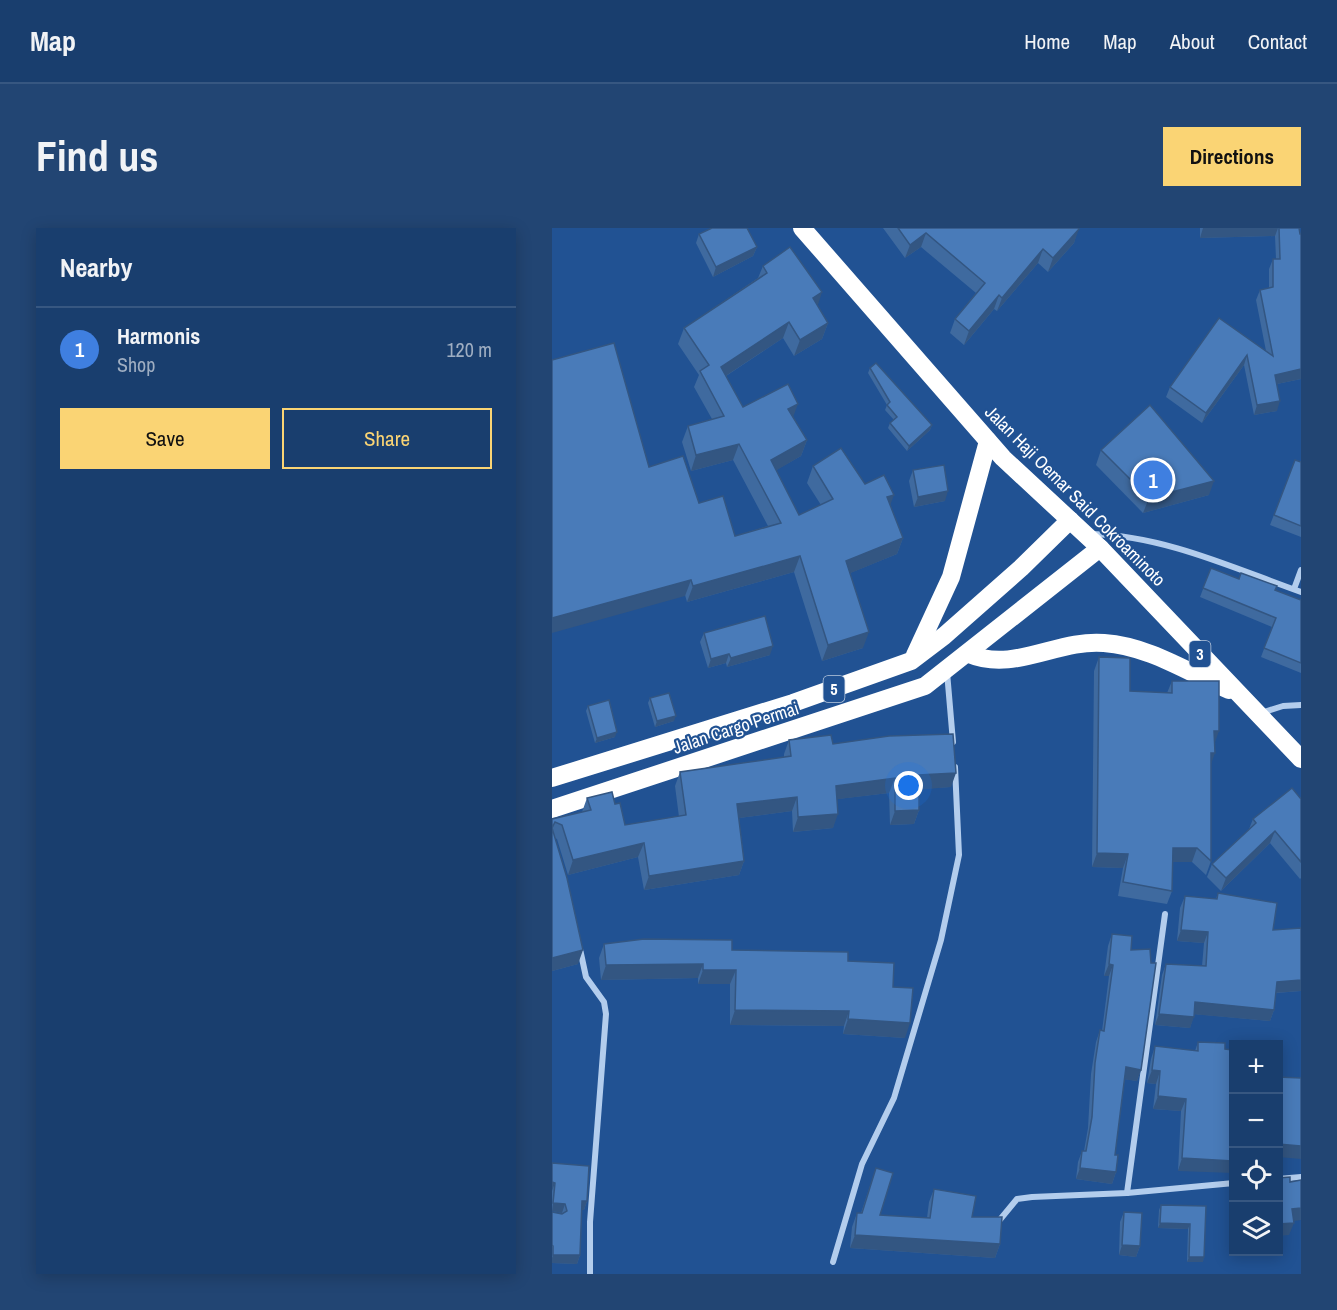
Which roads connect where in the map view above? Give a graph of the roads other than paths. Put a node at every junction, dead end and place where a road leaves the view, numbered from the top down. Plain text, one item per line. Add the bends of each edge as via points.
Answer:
1 (802, 228) edge
2 (988, 441) junction
3 (1070, 520) junction
4 (1085, 533) junction
5 (1100, 548) junction
6 (1301, 570) edge
7 (1297, 591) edge
8 (969, 654) junction
9 (911, 661) junction
10 (947, 671) junction
11 (1239, 694) junction
12 (1301, 705) edge
13 (1257, 714) junction
14 (953, 750) edge
15 (1301, 759) edge
16 (954, 761) edge
17 (552, 778) edge
18 (552, 809) edge
19 (1165, 914) dead end
20 (579, 945) edge
21 (1301, 1177) edge
22 (1283, 1179) edge
23 (1229, 1183) edge
24 (1128, 1193) junction
25 (996, 1225) edge
26 (833, 1262) dead end
27 (590, 1274) edge

1 - 2 highway, Jalan Haji Oemar Said Cokroaminoto / 3
2 - 3 highway, Jalan Haji Oemar Said Cokroaminoto / 3
2 - 9 highway via 951,577
3 - 4 highway, Jalan Haji Oemar Said Cokroaminoto / 3
3 - 9 highway, Jalan Cargo Permai / 5 via 1021,568
4 - 5 highway, Jalan Haji Oemar Said Cokroaminoto / 3
4 - 7 street via 1163,543
5 - 8 highway, Jalan Cargo Permai / 5
5 - 11 highway, Jalan Haji Oemar Said Cokroaminoto / 3
6 - 7 street
8 - 10 highway, Jalan Cargo Permai / 5
8 - 11 highway via 992,661 1010,660 1084,643 1104,643 1139,649
9 - 17 highway, Jalan Cargo Permai / 5 via 793,703
10 - 14 street
10 - 18 highway, Jalan Cargo Permai / 5 via 926,686
11 - 13 highway, Jalan Haji Oemar Said Cokroaminoto / 3
12 - 13 street
13 - 15 highway, Jalan Haji Oemar Said Cokroaminoto / 3
16 - 26 street via 959,855 941,940 894,1098 862,1164
19 - 24 street
20 - 27 street via 586,977 604,1002 606,1014 590,1222
21 - 22 street
23 - 24 street
24 - 25 street via 1017,1199

